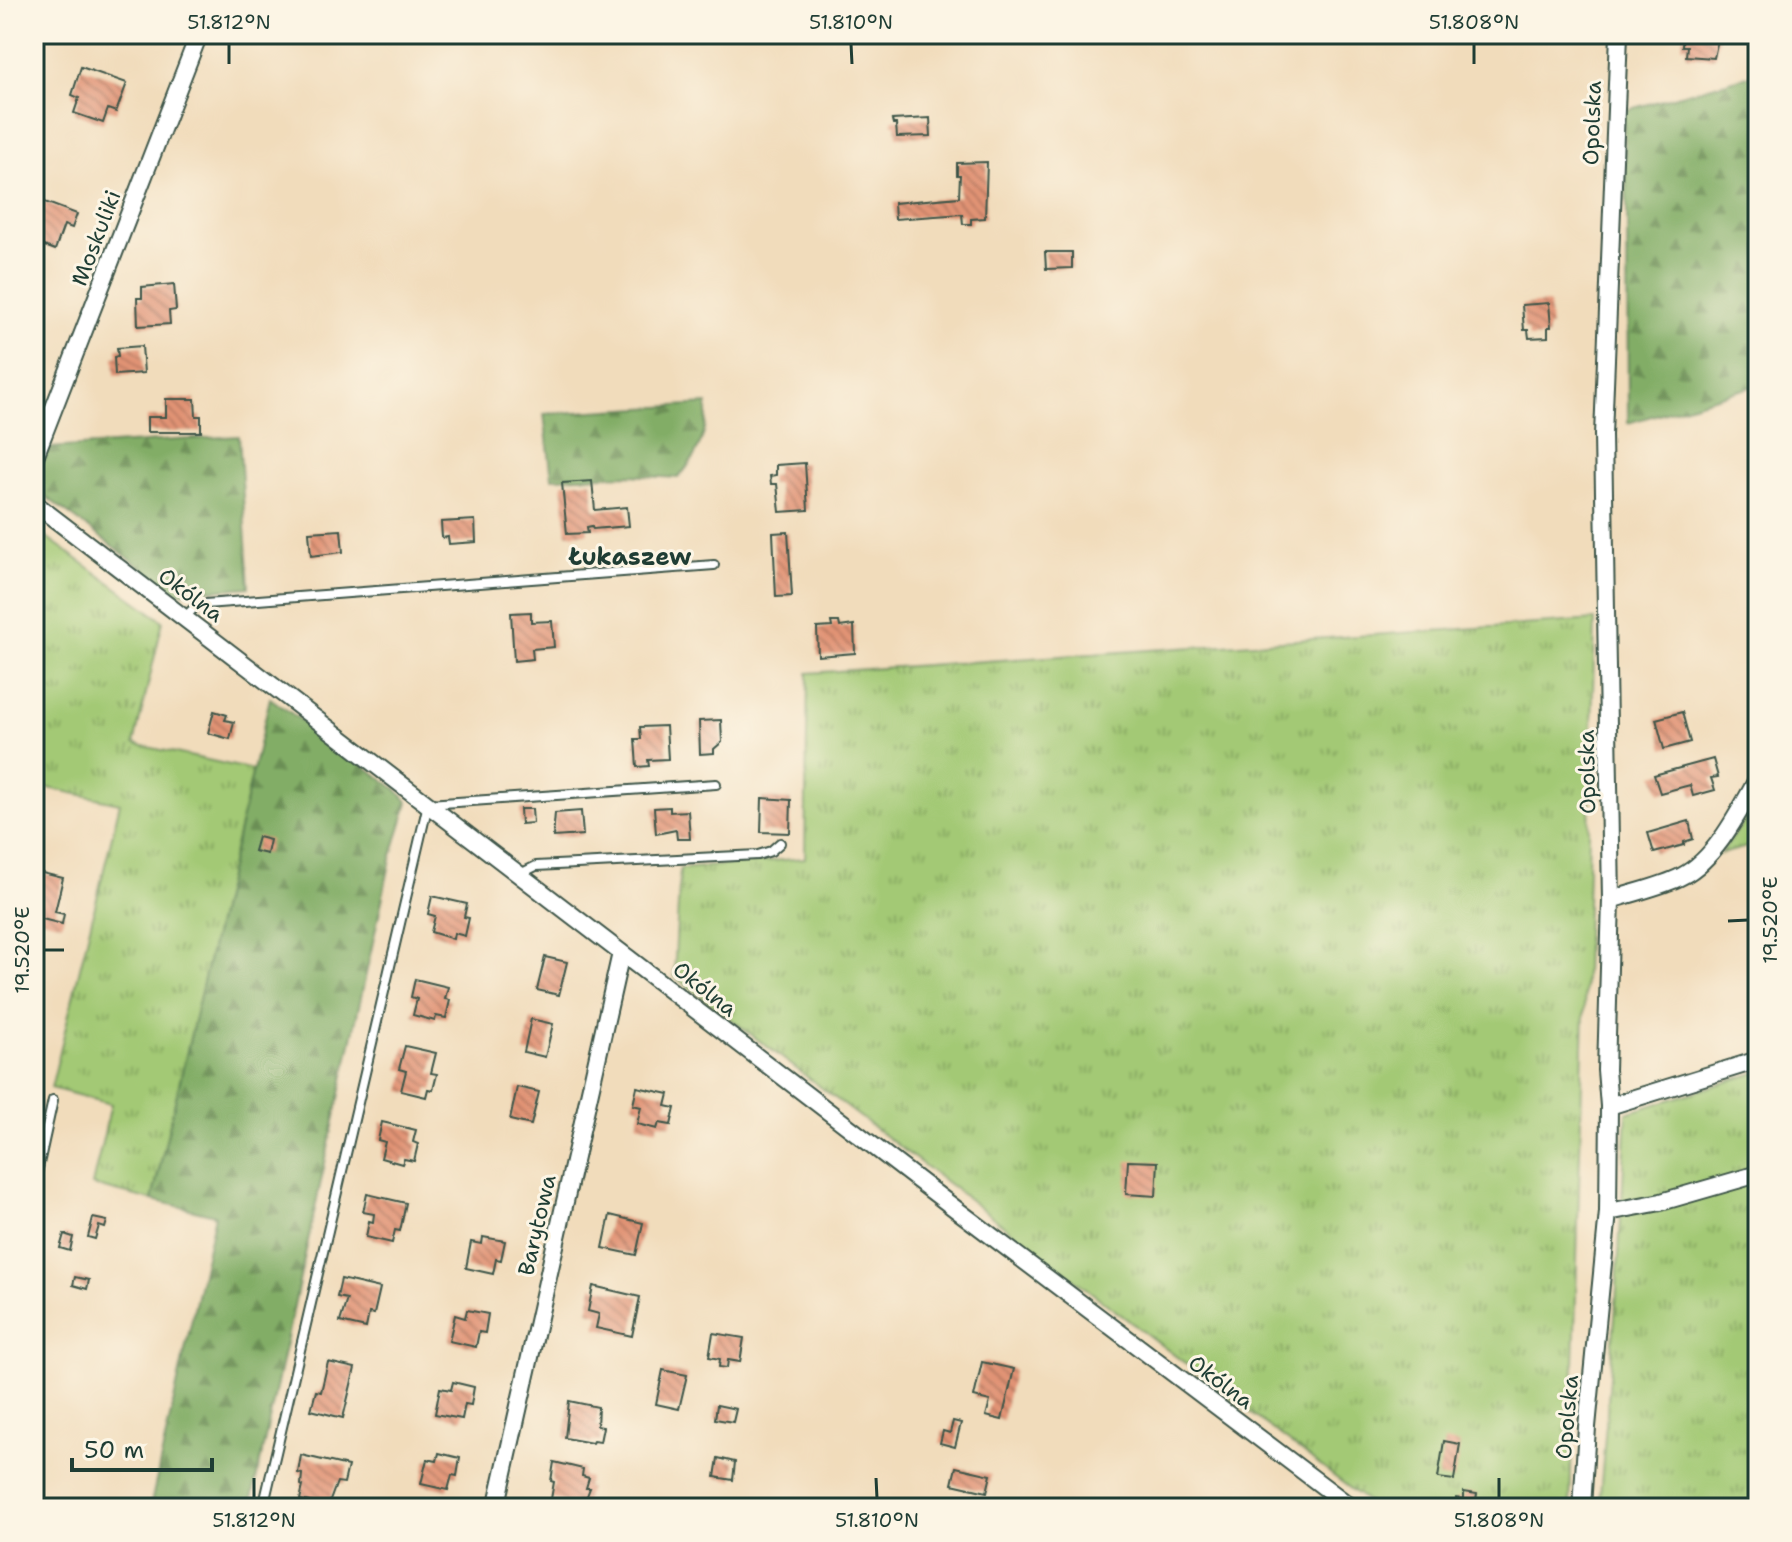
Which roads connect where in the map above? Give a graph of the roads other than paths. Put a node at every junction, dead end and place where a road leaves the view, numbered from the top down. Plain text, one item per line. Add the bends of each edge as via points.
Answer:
1 (199, 34) edge
2 (1619, 34) edge
3 (34, 459) edge
4 (34, 503) edge
5 (714, 565) dead end
6 (185, 617) junction
7 (1758, 778) edge
8 (716, 784) dead end
9 (428, 804) junction
10 (780, 843) dead end
11 (520, 874) junction
12 (1611, 900) junction
13 (621, 953) junction
14 (1758, 1060) edge
15 (53, 1100) dead end
16 (1609, 1106) junction
17 (1758, 1174) edge
18 (34, 1187) edge
19 (1608, 1212) junction
20 (263, 1508) edge
21 (496, 1508) edge
22 (1352, 1508) edge
23 (1582, 1508) edge

1 - 3 street, Moskuliki
2 - 12 street, Opolska via 1603,435
4 - 6 street, Okólna
5 - 6 lane via 205,604
6 - 9 street, Okólna
7 - 12 street via 1726,834 1693,870
8 - 9 lane
9 - 11 street, Okólna
9 - 20 lane
10 - 11 lane via 758,855 536,866
11 - 13 street, Okólna
12 - 16 street, Opolska
13 - 21 street, Barytowa
13 - 22 street, Okólna
14 - 16 street
15 - 18 lane
16 - 19 street, Opolska
17 - 19 street
19 - 23 street, Opolska

